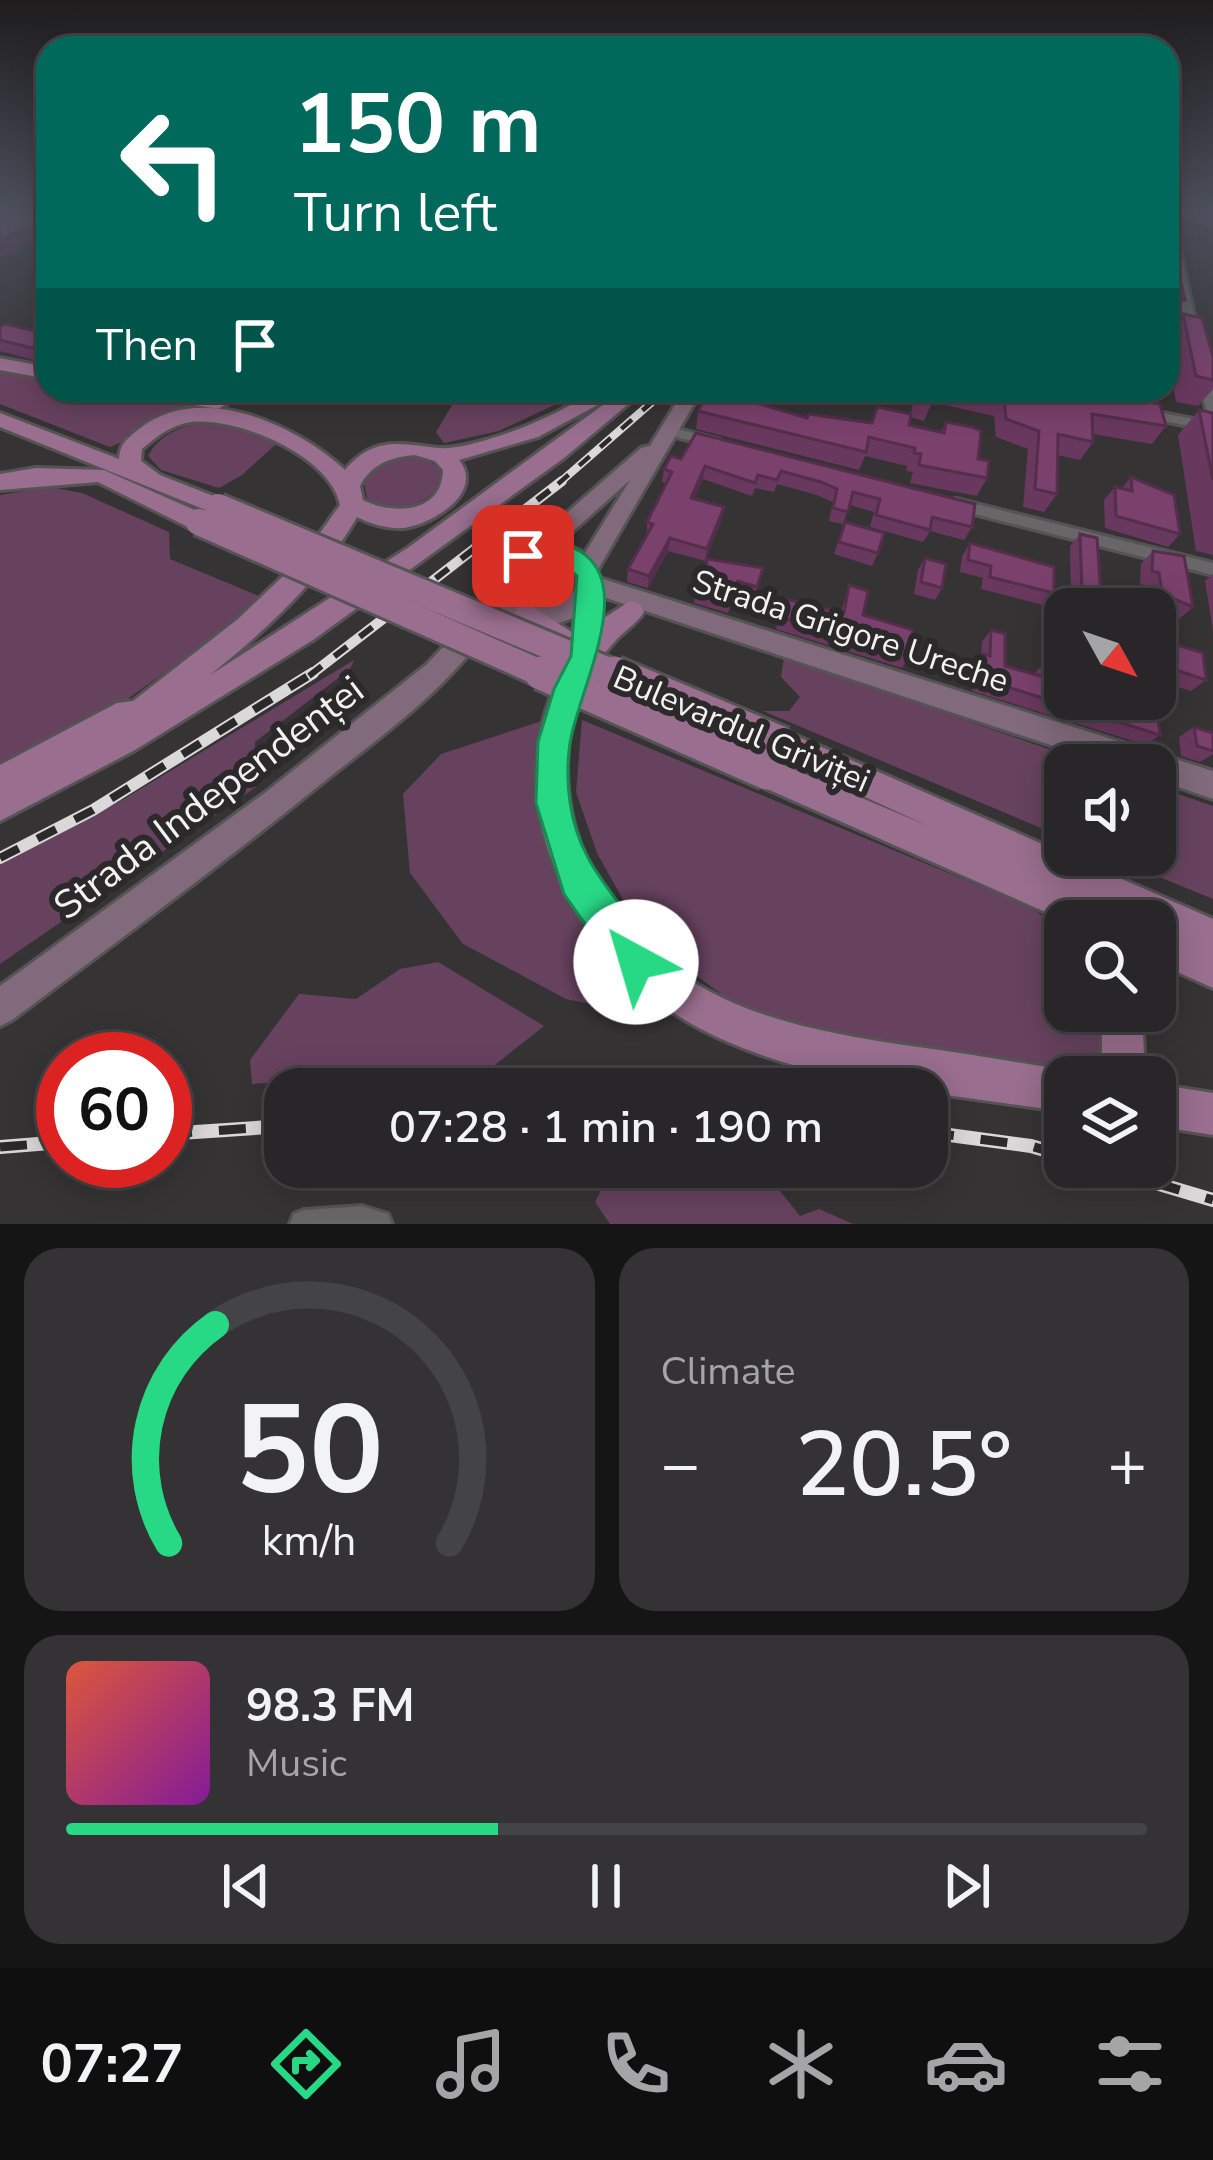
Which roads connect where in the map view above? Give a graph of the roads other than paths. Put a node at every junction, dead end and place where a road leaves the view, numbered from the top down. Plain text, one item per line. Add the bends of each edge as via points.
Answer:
1 (1179, 301) edge
2 (1195, 344) edge
3 (0, 364) edge
4 (1201, 366) edge
5 (36, 372) edge
6 (209, 402) edge
7 (591, 402) edge
8 (617, 402) edge
9 (619, 402) edge
10 (686, 402) edge
11 (1125, 409) edge
12 (1213, 412) edge
13 (0, 419) edge
14 (1213, 427) edge
15 (669, 432) junction
16 (0, 435) edge
17 (729, 446) edge
18 (381, 454) junction
19 (443, 454) junction
20 (96, 475) junction
21 (152, 480) junction
22 (0, 482) edge
23 (350, 495) junction
24 (937, 499) edge
25 (445, 502) junction
26 (208, 514) junction
27 (383, 520) junction
28 (338, 536) junction
29 (538, 551) junction
30 (1213, 569) edge
31 (502, 584) junction
32 (583, 595) junction
33 (665, 608) junction
34 (630, 612) junction
35 (524, 613) junction
36 (462, 648) junction
37 (585, 657) junction
38 (208, 658) junction
39 (1085, 744) edge
40 (775, 758) junction
41 (1176, 773) edge
42 (0, 782) edge
43 (1213, 785) edge
44 (0, 802) edge
45 (1051, 900) edge
46 (1213, 938) edge
47 (1176, 951) edge
48 (1213, 968) edge
49 (0, 1008) edge
50 (1044, 1088) edge
51 (1176, 1108) edge
52 (1213, 1114) edge
53 (304, 1224) edge
54 (378, 1224) edge

1 - 2 street
3 - 5 main road
4 - 12 street
6 - 18 main road via 337,449
7 - 19 main road via 505,441
8 - 25 main road
9 - 44 main road via 269,656 125,742
10 - 15 main road
11 - 14 street
13 - 21 main road, Bulevardul Griviței
15 - 17 street
15 - 29 main road, Strada Independenței
15 - 32 main road
16 - 20 main road, Bulevardul Griviței
18 - 19 main road
18 - 23 main road via 359,467
19 - 25 main road via 458,476
20 - 22 main road
20 - 26 main road, Bulevardul Griviței
21 - 23 main road via 130,464 130,447 166,421 202,412 311,453
21 - 26 main road, Bulevardul Griviței
23 - 27 main road
23 - 28 main road
24 - 30 street
25 - 27 main road via 417,517
26 - 40 main road, Bulevardul Griviței, bridge
27 - 28 main road
28 - 38 main road
29 - 31 main road, Strada Independenței via 511,566
29 - 32 main road via 563,552
31 - 35 main road
31 - 36 main road, Strada Independenței
32 - 33 main road, Strada Grigore Ureche
32 - 34 main road, Strada Grigore Ureche
32 - 35 main road
32 - 37 main road
33 - 34 main road, Strada Grigore Ureche
33 - 39 main road, Strada Grigore Ureche
34 - 37 main road
35 - 36 main road, Strada Independenței
35 - 37 main road
36 - 49 main road, Strada Independenței via 293,788
37 - 50 main road via 554,742 553,803 577,881 636,962 703,1013 766,1042
38 - 42 main road
38 - 44 main road via 102,739
40 - 45 main road, Bulevardul Griviței
40 - 46 main road, Bulevardul Griviței
41 - 43 main road, Strada Grigore Ureche
47 - 48 main road
51 - 52 main road
53 - 54 street

